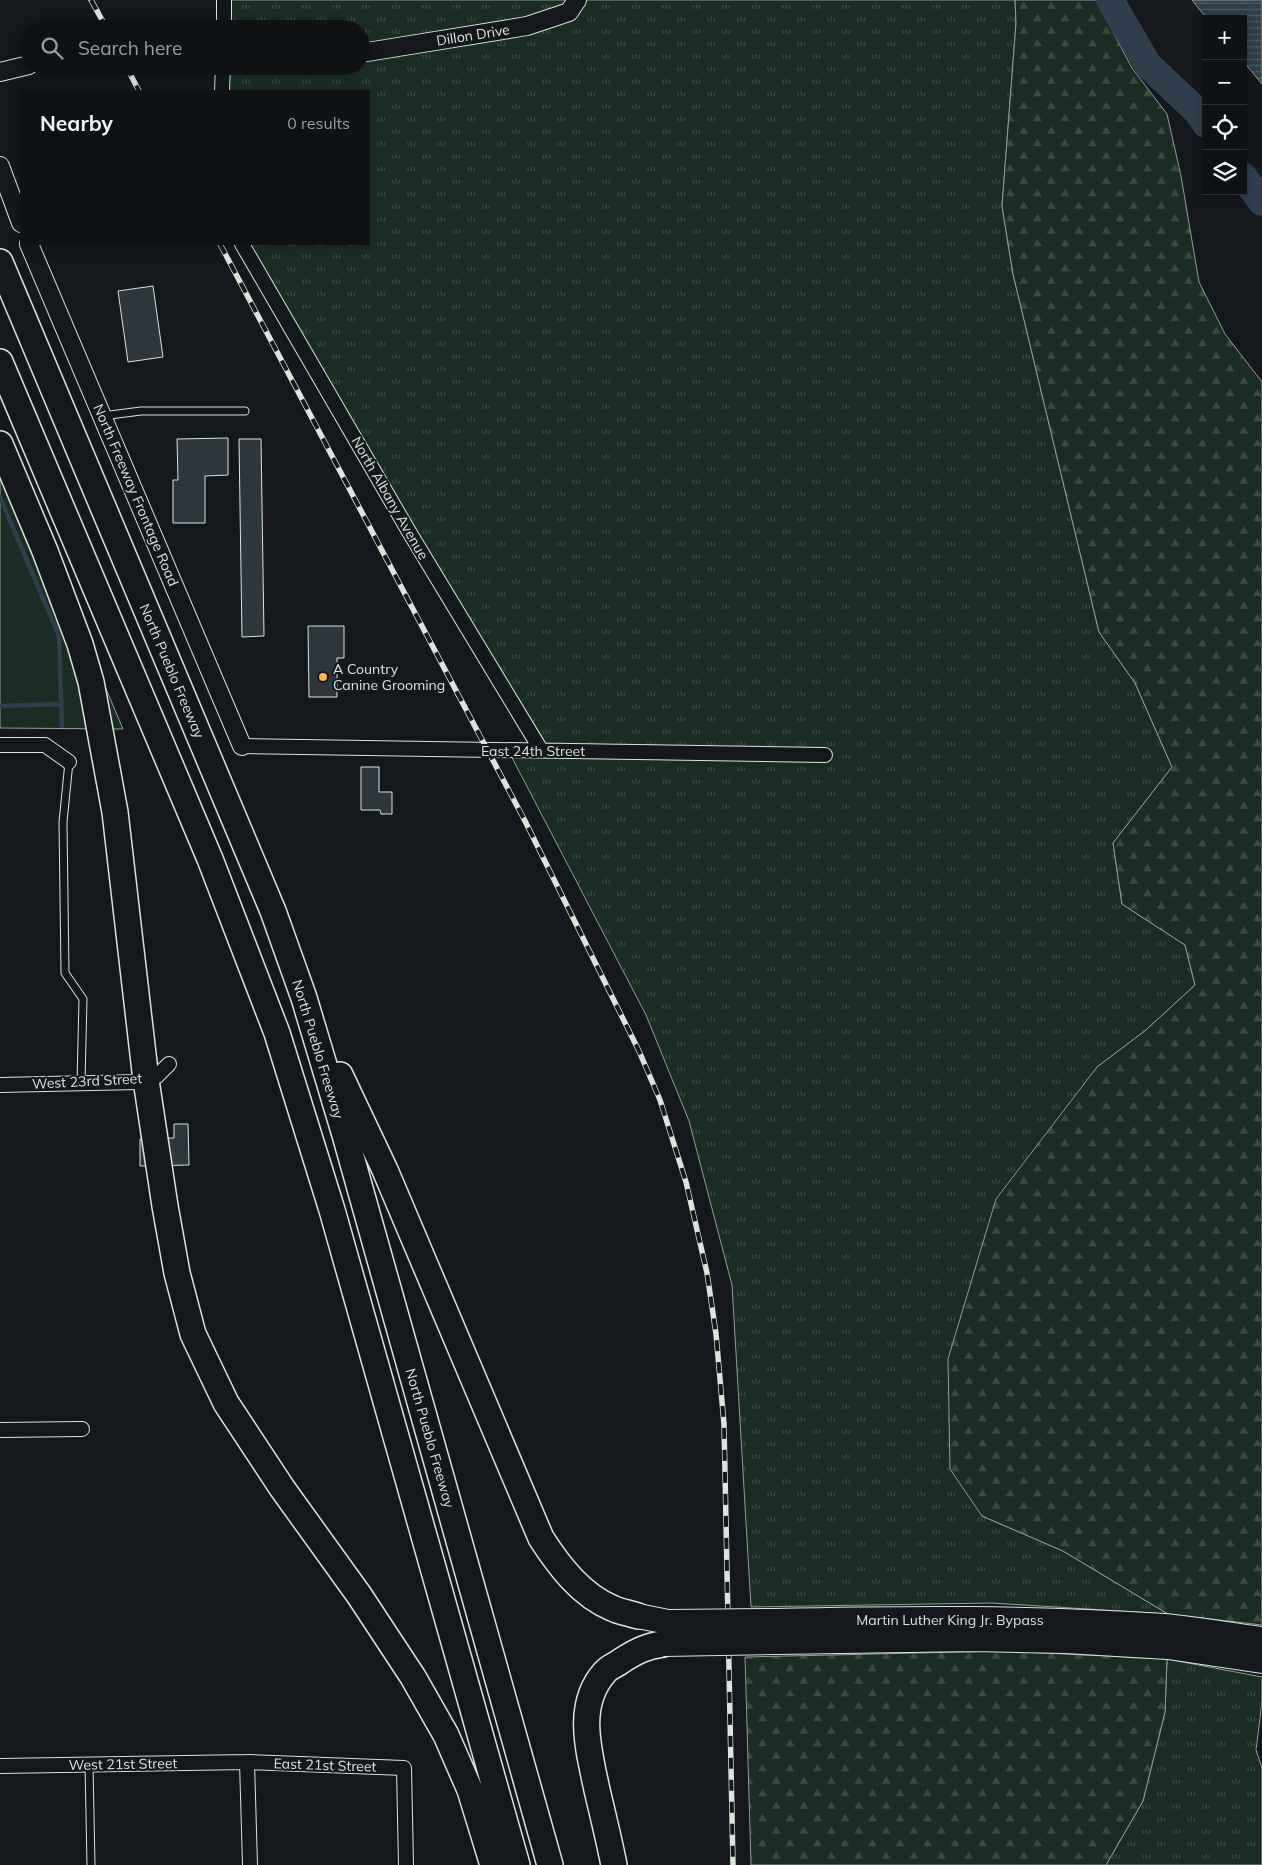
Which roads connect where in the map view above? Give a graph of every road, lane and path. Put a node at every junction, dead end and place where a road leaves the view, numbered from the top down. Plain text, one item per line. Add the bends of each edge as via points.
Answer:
1 (224, 0) edge
2 (577, 0) edge
3 (224, 20) edge
4 (370, 52) edge
5 (20, 67) edge
6 (0, 72) edge
7 (223, 75) edge
8 (222, 90) edge
9 (0, 166) edge
10 (20, 219) edge
11 (29, 245) edge
12 (243, 245) edge
13 (0, 262) edge
14 (0, 362) edge
15 (245, 411) dead end
16 (102, 416) junction
17 (0, 444) edge
18 (0, 745) edge
19 (242, 746) joint
20 (541, 750) junction
21 (824, 756) dead end
22 (69, 762) joint
23 (304, 998) junction
24 (170, 1064) dead end
25 (146, 1080) junction
26 (81, 1083) junction
27 (0, 1085) edge
28 (82, 1429) dead end
29 (0, 1430) edge
30 (638, 1616) joint
31 (666, 1633) junction
32 (1167, 1637) junction
33 (1262, 1639) edge
34 (1262, 1661) edge
35 (247, 1762) junction
36 (88, 1764) junction
37 (0, 1766) edge
38 (91, 1865) edge
39 (250, 1865) edge
40 (406, 1865) edge
41 (493, 1865) edge
42 (517, 1865) edge
43 (550, 1865) edge
44 (614, 1865) edge

1 - 3 street
2 - 4 street, Dillon Drive via 568,12 527,26
5 - 6 street
7 - 8 street
9 - 10 street
11 - 16 street, North Freeway Frontage Road
12 - 20 street, North Albany Avenue via 408,530
13 - 23 highway, North Pueblo Freeway via 273,911
14 - 42 highway via 210,859 278,1033 332,1210
15 - 16 lane via 141,411
16 - 19 street, North Freeway Frontage Road
17 - 25 highway via 45,551 91,682 115,812
18 - 22 street via 45,745
19 - 20 street, East 24th Street
20 - 21 street, East 24th Street
22 - 26 lane via 63,822 65,973 83,999
23 - 30 highway via 385,1170 541,1538 556,1562 590,1595 611,1608
23 - 43 highway, North Pueblo Freeway
24 - 25 street, West 23rd Street via 157,1076
25 - 26 street, West 23rd Street
25 - 41 highway via 177,1273 193,1334 226,1403 359,1595 446,1735 470,1790
26 - 27 street, West 23rd Street
28 - 29 street
30 - 31 highway, Martin Luther King Jr. Bypass
31 - 32 highway, Martin Luther King Jr. Bypass, bridge via 774,1631 1066,1641
31 - 44 highway via 606,1670 594,1689 587,1711 589,1751
32 - 33 highway, Martin Luther King Jr. Bypass
32 - 34 highway, Martin Luther King Jr. Bypass
35 - 36 street, West 21st Street
35 - 39 street
35 - 40 street, East 21st Street via 404,1768
36 - 37 street, West 21st Street
36 - 38 lane

